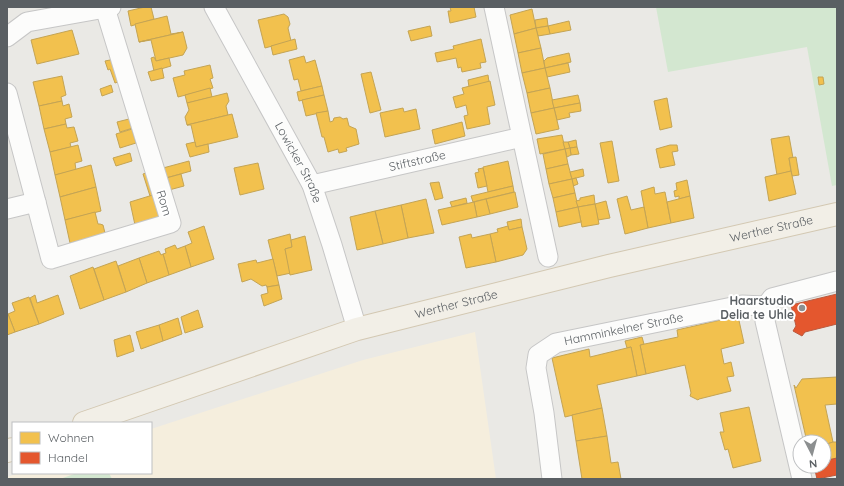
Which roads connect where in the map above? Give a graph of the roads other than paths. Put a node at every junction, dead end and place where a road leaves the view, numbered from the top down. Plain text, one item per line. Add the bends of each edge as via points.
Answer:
1 (214, 7) edge
2 (494, 7) edge
3 (108, 8) edge
4 (7, 36) edge
5 (7, 94) edge
6 (522, 137) junction
7 (312, 186) junction
8 (36, 202) junction
9 (7, 209) edge
10 (837, 214) edge
11 (548, 257) dead end
12 (837, 281) edge
13 (766, 306) junction
14 (357, 329) junction
15 (87, 422) edge
16 (552, 479) edge
17 (802, 479) edge

1 - 7 street, Lowicker Straße
2 - 6 street
3 - 4 street, Rom via 27,22
3 - 8 street, Rom via 170,223 51,259
5 - 8 street, Rom
6 - 7 street, Stiftstraße
6 - 11 street
7 - 14 street, Lowicker Straße
8 - 9 street
10 - 14 main road, Werther Straße via 609,266
12 - 13 street via 772,298
13 - 16 street, Hamminkelner Straße via 742,305 556,342 538,354 536,368
13 - 17 street via 765,321
14 - 15 main road, Werther Straße

